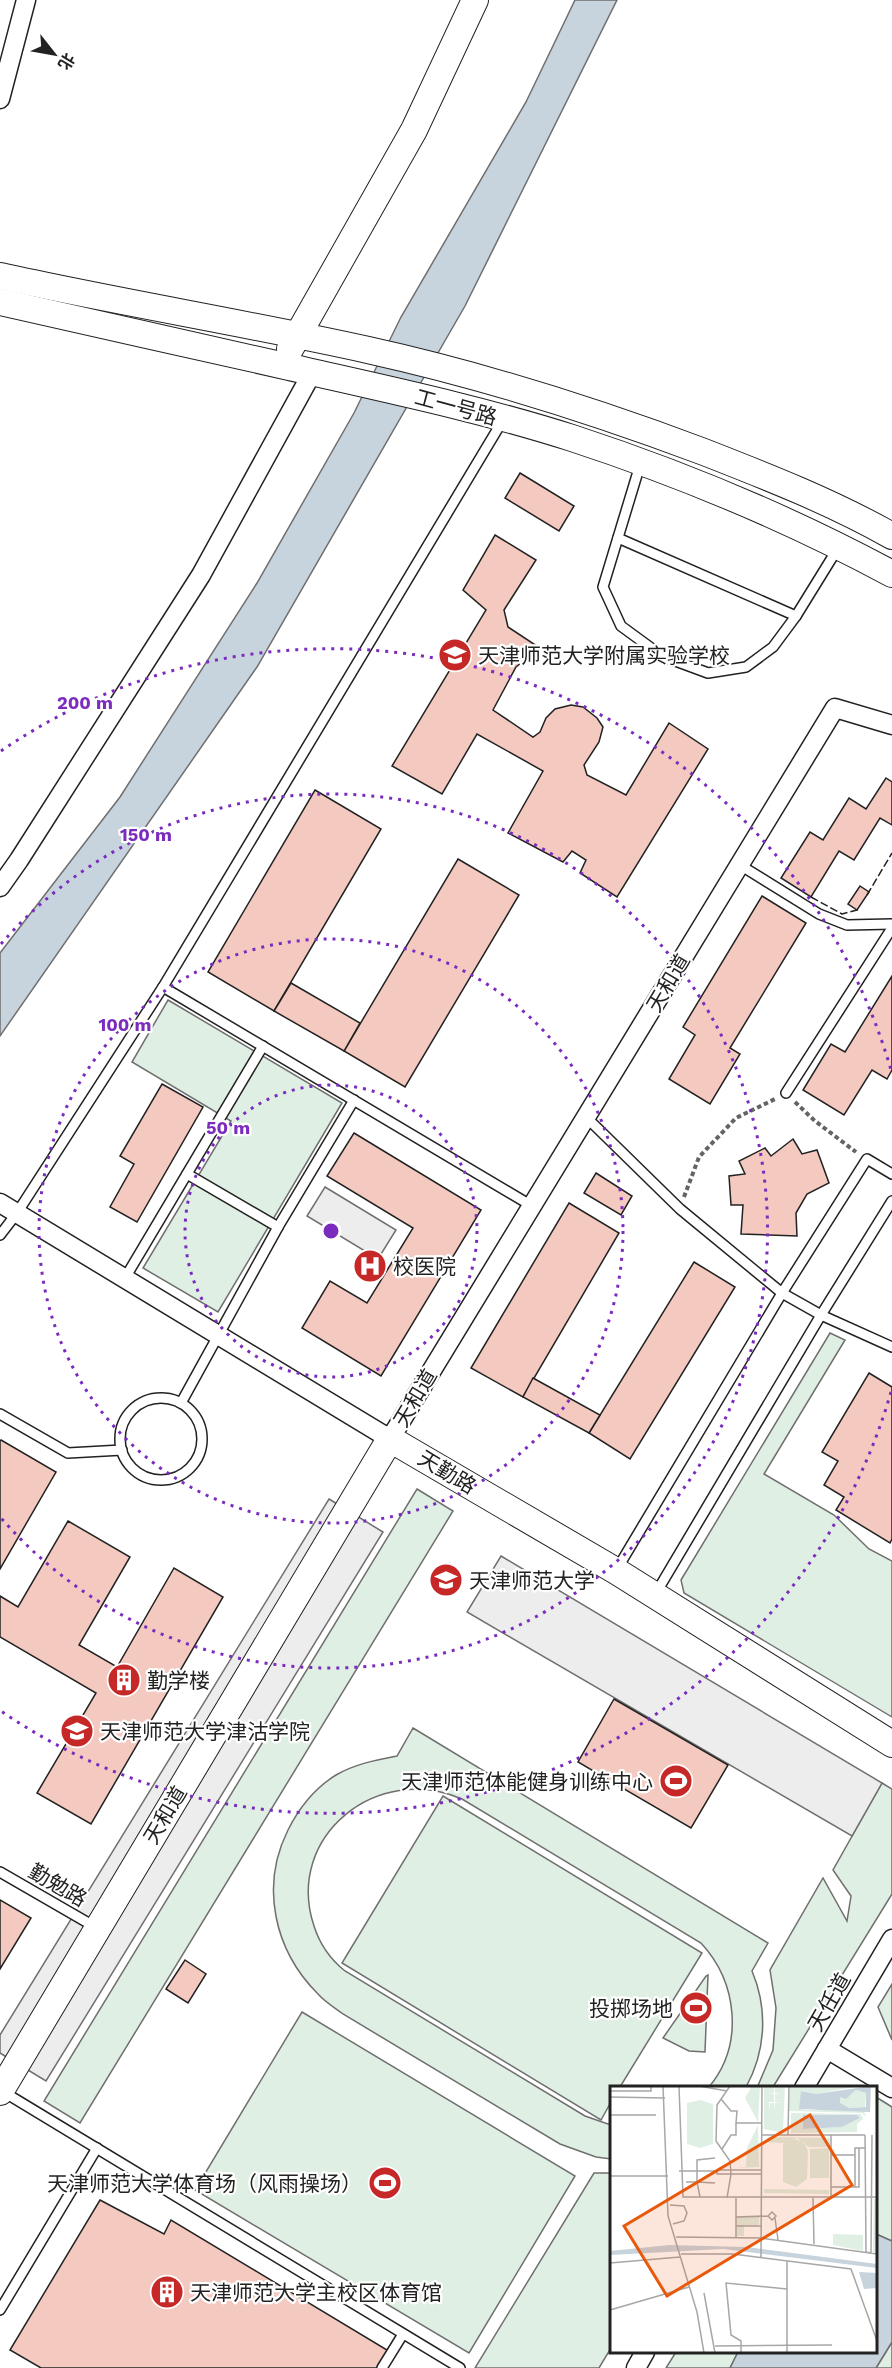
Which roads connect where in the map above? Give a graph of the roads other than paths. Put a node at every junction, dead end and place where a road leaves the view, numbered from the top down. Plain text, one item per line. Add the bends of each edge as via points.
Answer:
1 (26, 0) edge
2 (475, 0) edge
3 (0, 99) edge
4 (0, 276) edge
5 (0, 302) edge
6 (297, 336) junction
7 (281, 365) junction
8 (312, 372) junction
9 (504, 420) junction
10 (641, 462) junction
11 (892, 536) edge
12 (618, 538) junction
13 (839, 545) junction
14 (892, 574) edge
15 (796, 616) junction
16 (892, 725) edge
17 (740, 865) junction
18 (0, 887) edge
19 (892, 926) edge
20 (163, 987) junction
21 (263, 1046) junction
22 (786, 1093) road end
23 (354, 1100) junction
24 (586, 1117) junction
25 (892, 1162) edge
26 (889, 1173) edge
27 (187, 1174) junction
28 (892, 1201) edge
29 (0, 1203) edge
30 (532, 1206) junction
31 (17, 1213) junction
32 (278, 1227) junction
33 (0, 1235) edge
34 (125, 1278) junction
35 (782, 1293) junction
36 (821, 1315) junction
37 (218, 1335) junction
38 (892, 1347) edge
39 (181, 1403) junction
40 (0, 1414) edge
41 (390, 1438) junction
42 (122, 1450) junction
43 (616, 1571) junction
44 (654, 1595) junction
45 (892, 1744) edge
46 (0, 1872) edge
47 (98, 1929) junction
48 (892, 1939) edge
49 (827, 2049) junction
50 (805, 2086) edge
51 (892, 2088) edge
52 (0, 2091) edge
53 (97, 2148) junction
54 (0, 2310) edge
55 (403, 2334) junction
56 (644, 2353) edge
57 (382, 2368) edge
58 (460, 2368) edge
59 (636, 2368) edge

1 - 3 street
2 - 6 main road via 414,130
4 - 6 main road, 工一号路
5 - 7 main road, 工一号路
6 - 7 main road
6 - 11 main road, 工一号路 via 463,374 602,415 790,486
7 - 8 main road, 工一号路
8 - 9 main road, 工一号路
8 - 18 street via 201,575
9 - 10 main road, 工一号路
9 - 20 lane
10 - 12 lane
10 - 13 main road, 工一号路
12 - 15 lane
12 - 15 lane via 603,587 621,626 662,656 708,673 746,667 773,647
13 - 14 main road, 工一号路
13 - 15 lane
16 - 17 street, 天和道 via 835,708
17 - 19 lane via 819,914 847,925
17 - 24 street, 天和道
19 - 22 lane
20 - 21 lane
20 - 31 lane
21 - 23 lane
21 - 27 lane
23 - 30 lane
23 - 32 lane
24 - 30 street, 天和道
24 - 35 lane via 680,1209
25 - 26 lane
26 - 35 lane via 867,1160
27 - 32 lane
27 - 34 lane
28 - 36 lane
29 - 31 street, 天勤路
30 - 41 street, 天和道
31 - 33 lane
31 - 34 street, 天勤路
32 - 37 lane
34 - 37 street, 天勤路
35 - 36 lane
35 - 43 lane
36 - 38 lane
36 - 44 lane
37 - 39 lane
37 - 41 street, 天勤路
39 - 42 lane via 160,1398 140,1404 125,1419
39 - 42 lane via 200,1427 201,1448 190,1467 172,1478 151,1478 133,1468
40 - 42 lane via 68,1453
41 - 43 main road, 天勤路
41 - 47 main road, 天和道
43 - 44 main road, 天勤路
44 - 45 main road, 天勤路
46 - 47 lane, 勤勉路
47 - 52 main road, 天和道
48 - 49 street, 天任道
49 - 50 street, 天任道
49 - 51 street
52 - 53 lane
53 - 54 lane
53 - 55 lane
55 - 57 lane
55 - 58 lane
56 - 59 street

